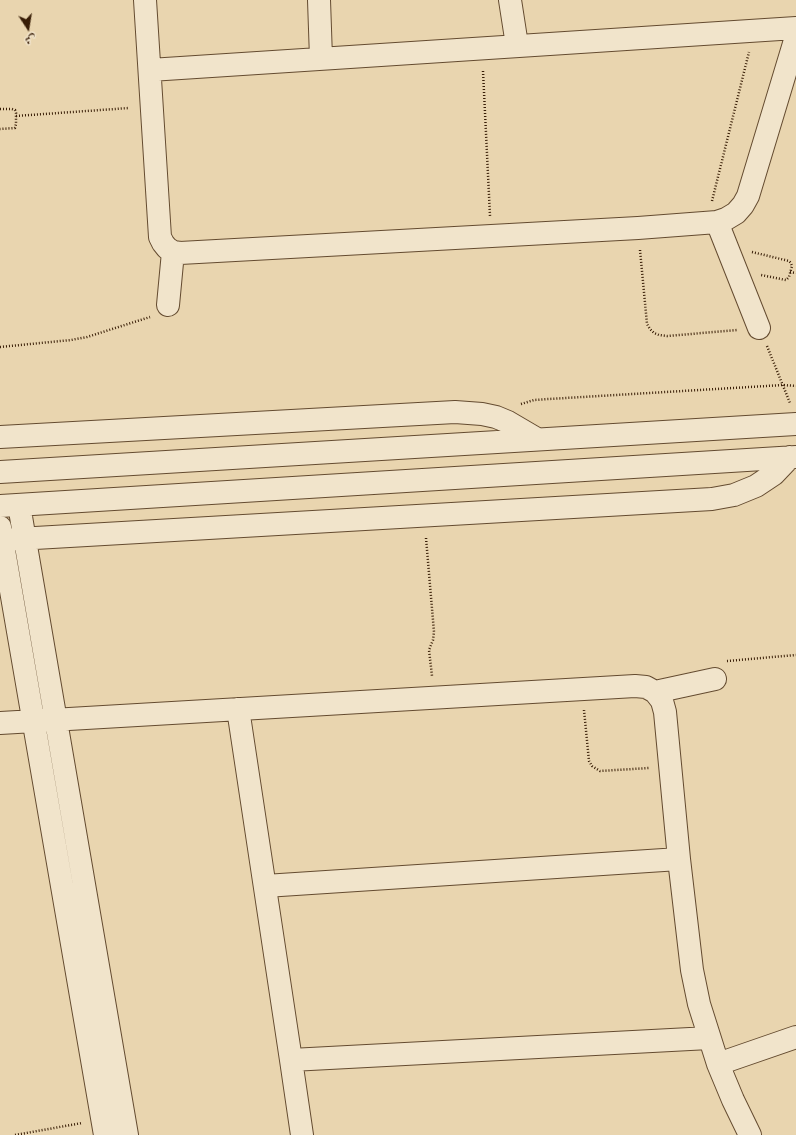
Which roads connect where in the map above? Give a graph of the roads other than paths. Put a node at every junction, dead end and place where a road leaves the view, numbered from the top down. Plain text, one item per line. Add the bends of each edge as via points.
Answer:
1 (145, 0) edge
2 (319, 0) edge
3 (510, 0) edge
4 (796, 28) edge
5 (796, 37) edge
6 (517, 46) junction
7 (321, 58) junction
8 (150, 70) junction
9 (711, 222) junction
10 (173, 252) junction
11 (168, 305) road end
12 (759, 328) road end
13 (793, 414) edge
14 (0, 437) edge
15 (537, 439) junction
16 (793, 457) edge
17 (0, 472) edge
18 (10, 505) edge
19 (1, 535) edge
20 (25, 538) junction
21 (715, 679) dead end
22 (655, 692) junction
23 (238, 709) junction
24 (56, 720) junction
25 (34, 721) junction
26 (0, 723) edge
27 (679, 858) junction
28 (265, 886) junction
29 (796, 1037) edge
30 (709, 1038) junction
31 (292, 1060) junction
32 (718, 1064) junction
33 (103, 1127) edge
34 (127, 1135) edge
35 (302, 1135) edge
36 (750, 1135) edge

1 - 8 street
2 - 7 street
3 - 6 street
4 - 6 street
5 - 9 street via 748,196 736,213 726,219
6 - 7 street
7 - 8 street
8 - 10 street via 160,237 163,244
9 - 10 street
9 - 12 street via 726,246
10 - 11 street
13 - 15 street
14 - 15 street via 455,412 496,417
15 - 17 street
16 - 18 street
16 - 20 street via 756,486 734,495 712,499
18 - 20 street
19 - 20 street
19 - 25 street
20 - 24 street
21 - 22 street
22 - 23 street via 646,687 635,686
22 - 27 street via 662,701 665,712
23 - 24 street
23 - 28 street
24 - 25 street
24 - 34 street
25 - 26 street
25 - 33 street
27 - 28 street
27 - 30 street via 692,970
28 - 31 street
29 - 32 street
30 - 31 street
30 - 32 street
31 - 35 street
32 - 36 street

